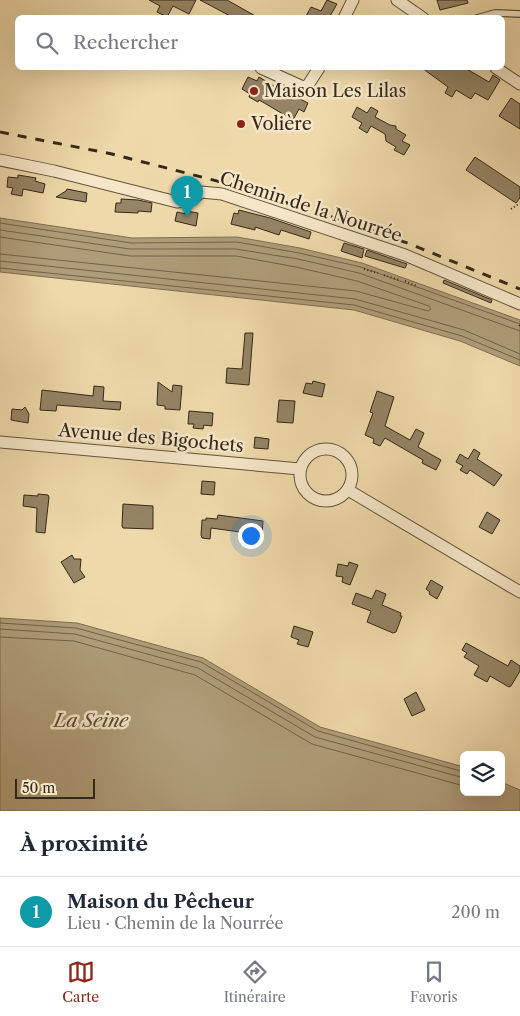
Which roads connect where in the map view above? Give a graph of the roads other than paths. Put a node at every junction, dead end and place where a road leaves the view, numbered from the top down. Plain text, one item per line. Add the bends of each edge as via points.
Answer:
1 (353, 0) edge
2 (397, 0) edge
3 (520, 14) edge
4 (346, 15) edge
5 (419, 15) edge
6 (488, 15) edge
7 (265, 70) edge
8 (317, 70) edge
9 (499, 70) edge
10 (520, 84) edge
11 (0, 160) edge
12 (520, 304) edge
13 (0, 442) edge
14 (300, 469) junction
15 (348, 490) junction
16 (520, 592) edge

1 - 4 street
2 - 5 street
3 - 6 lane
7 - 8 street via 303,87 308,85
9 - 10 street
11 - 12 street, Chemin de la Nourrée via 177,202 192,200 201,192 222,194 405,255
13 - 14 street, Avenue des Bigochets
14 - 15 street via 302,487 315,500 333,501
14 - 15 street via 308,455 316,450 332,449 346,458 350,466 352,474
15 - 16 street

